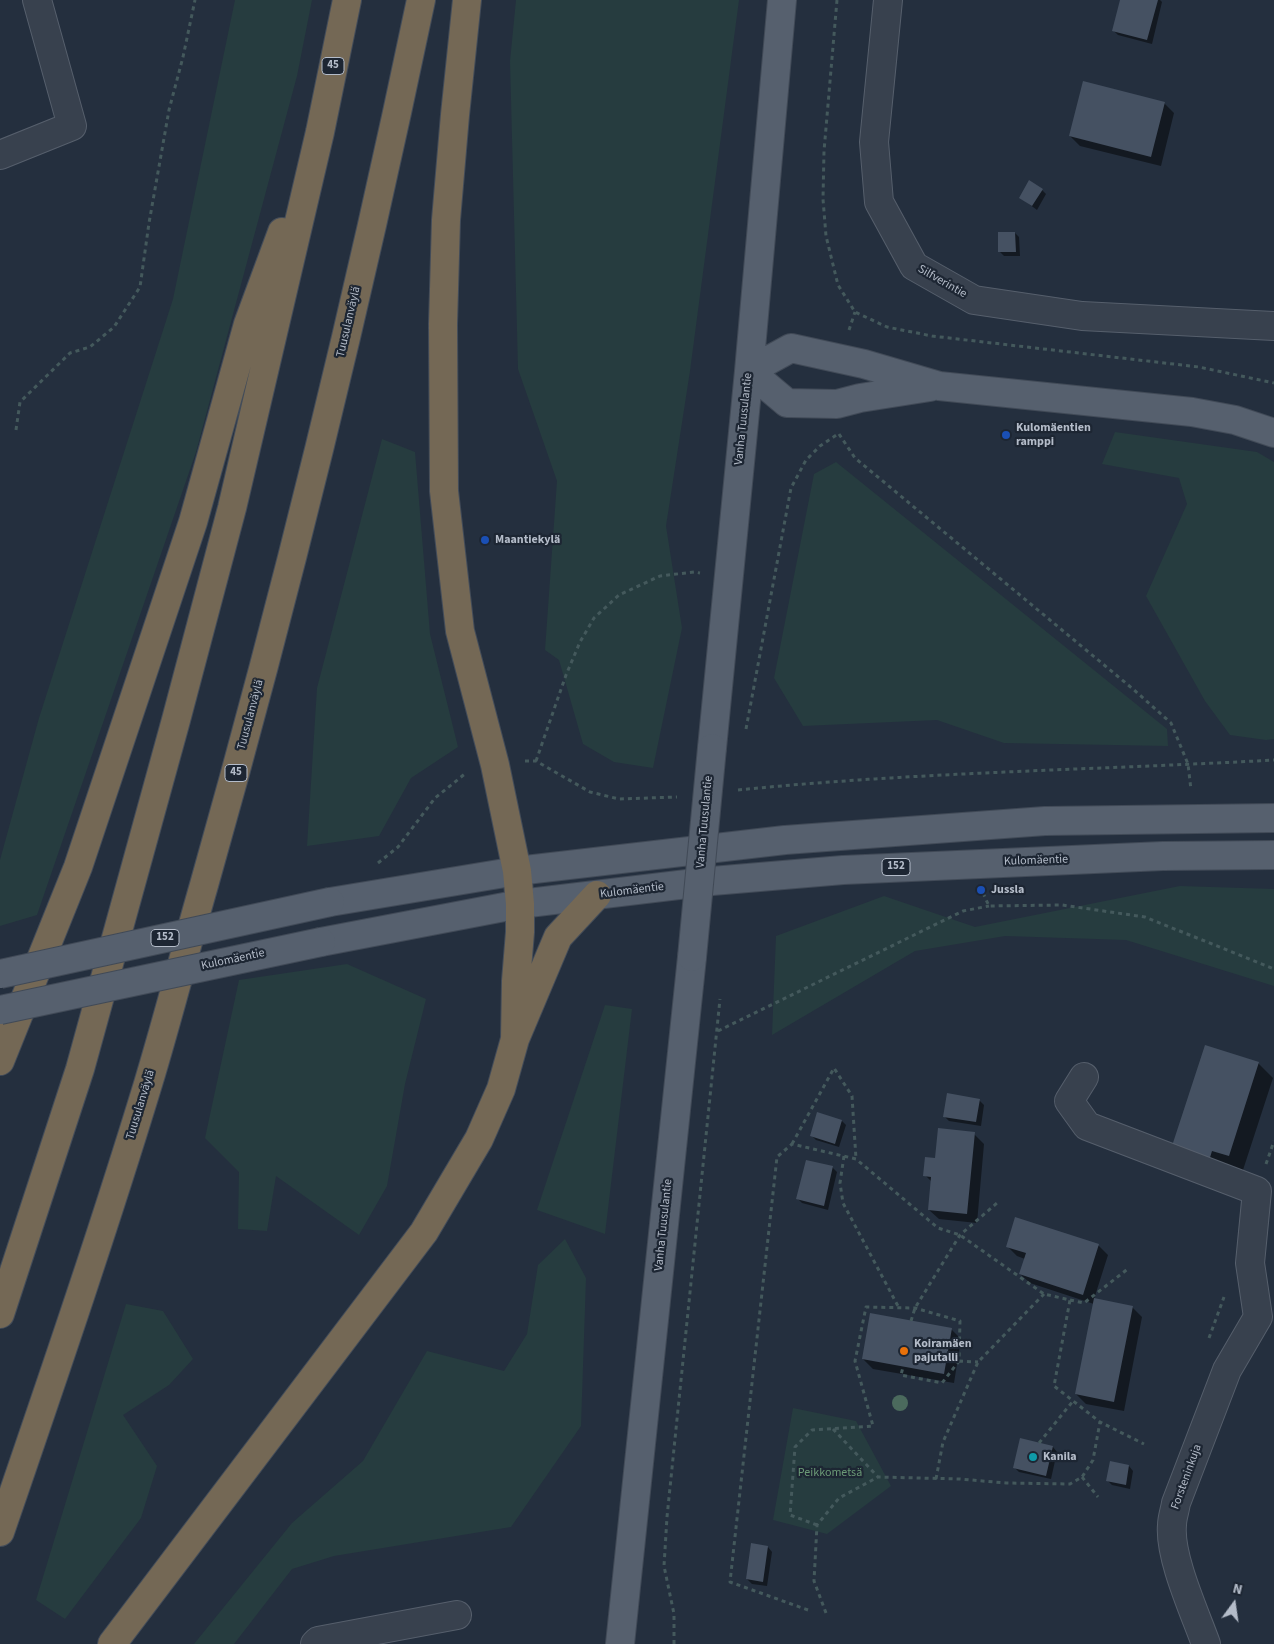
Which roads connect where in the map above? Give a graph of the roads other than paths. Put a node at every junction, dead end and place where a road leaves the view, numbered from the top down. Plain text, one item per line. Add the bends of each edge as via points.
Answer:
1 (37, 0) edge
2 (347, 0) edge
3 (421, 0) edge
4 (467, 0) edge
5 (782, 0) edge
6 (888, 0) edge
7 (320, 132) junction
8 (0, 155) edge
9 (1274, 326) edge
10 (749, 372) junction
11 (939, 386) junction
12 (1274, 433) edge
13 (1274, 818) edge
14 (1274, 855) edge
15 (517, 871) junction
16 (597, 895) junction
17 (520, 904) junction
18 (0, 974) edge
19 (0, 1010) edge
20 (515, 1039) junction
21 (0, 1060) edge
22 (1084, 1076) dead end
23 (0, 1314) edge
24 (0, 1532) edge
25 (457, 1615) dead end
26 (112, 1644) edge
27 (315, 1644) edge
28 (620, 1644) edge
29 (1206, 1644) edge

1 - 8 street via 72,126
2 - 7 highway, 45
3 - 24 highway, Tuusulanväylä / 45 via 384,177 312,482 242,751 148,1083
4 - 15 highway via 446,220 444,491 460,631 495,765
5 - 10 main road, Vanha Tuusulantie
6 - 9 street, Silfverintie via 874,142 879,202 914,266 974,300 1082,316
7 - 21 highway via 248,324 193,522 78,867
7 - 23 highway, 45 via 232,508 176,720 80,1069
10 - 11 main road via 791,348 864,364
10 - 11 main road via 787,403 837,404
10 - 28 main road, Vanha Tuusulantie, bridge
11 - 12 main road via 1192,412 1235,420
13 - 15 main road, 152 via 1045,821 885,832 785,840
14 - 16 main road, Kulomäentie / 152 via 1163,856 843,870
15 - 17 highway
15 - 18 main road, 152, bridge via 330,902
16 - 17 main road, Kulomäentie / 152
16 - 20 highway via 558,937
17 - 19 main road, Kulomäentie / 152, bridge via 321,942
17 - 20 highway
20 - 26 highway via 501,1089 479,1139 424,1232
22 - 29 street, Forsteninkuja via 1069,1101 1087,1126 1257,1190 1250,1263 1258,1317 1227,1370 1176,1503 1171,1526 1180,1573
25 - 27 street

